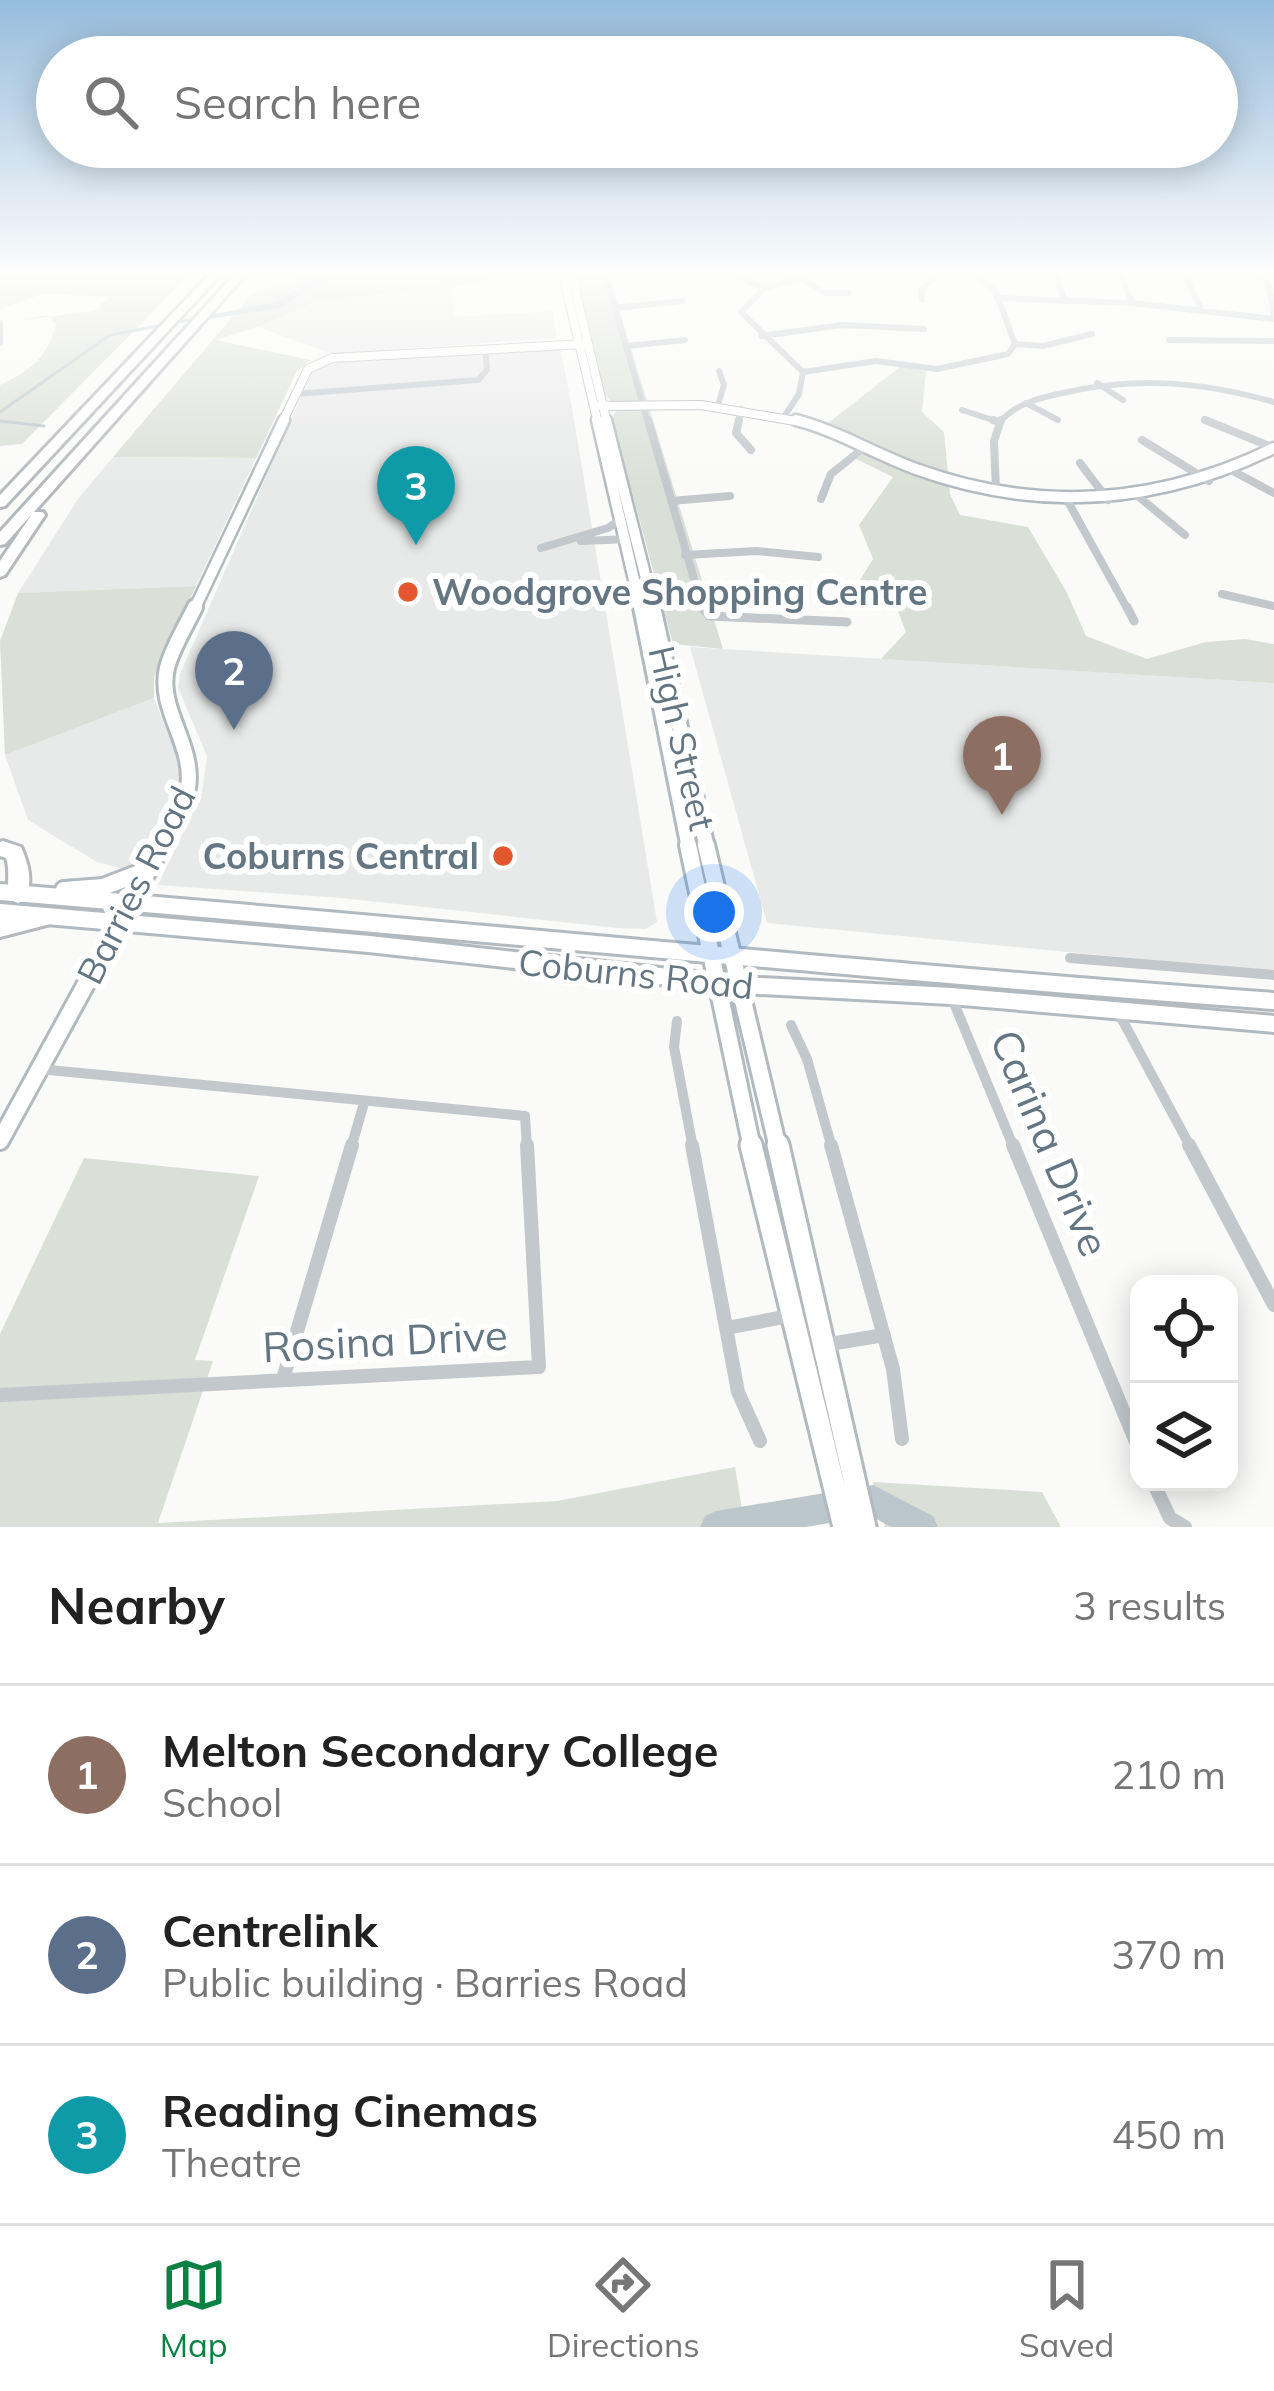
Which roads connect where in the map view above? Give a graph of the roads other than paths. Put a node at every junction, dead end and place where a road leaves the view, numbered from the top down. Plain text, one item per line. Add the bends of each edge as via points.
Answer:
1 (150, 344) edge
2 (179, 344) edge
3 (535, 344) edge
4 (563, 344) edge
5 (582, 344) edge
6 (583, 344) edge
7 (644, 344) edge
8 (776, 344) edge
9 (1015, 344) edge
10 (1019, 344) edge
11 (1049, 344) edge
12 (627, 346) joint
13 (485, 348) junction
14 (582, 360) junction
15 (719, 371) dead end
16 (803, 371) junction
17 (1235, 378) dead end
18 (1097, 383) junction
19 (1229, 388) junction
20 (295, 394) junction
21 (1123, 400) dead end
22 (1274, 402) edge
23 (644, 403) junction
24 (1026, 404) junction
25 (718, 405) junction
26 (598, 406) junction
27 (741, 409) junction
28 (962, 410) dead end
29 (784, 417) junction
30 (1058, 420) dead end
31 (1205, 420) dead end
32 (999, 422) junction
33 (99, 434) junction
34 (1142, 440) dead end
35 (58, 442) junction
36 (866, 446) junction
37 (1274, 448) edge
38 (751, 450) dead end
39 (1080, 463) dead end
40 (1233, 472) junction
41 (1210, 481) junction
42 (996, 491) junction
43 (1274, 493) edge
44 (0, 494) edge
45 (730, 496) dead end
46 (1139, 496) junction
47 (1066, 498) junction
48 (820, 499) dead end
49 (1108, 500) junction
50 (670, 501) junction
51 (0, 503) edge
52 (622, 519) junction
53 (1185, 535) dead end
54 (633, 539) junction
55 (0, 541) edge
56 (570, 541) junction
57 (541, 548) dead end
58 (685, 555) junction
59 (818, 557) dead end
60 (0, 572) edge
61 (1222, 594) dead end
62 (1274, 606) edge
63 (847, 622) dead end
64 (1134, 622) dead end
65 (1, 853) edge
66 (150, 869) junction
67 (9, 893) edge
68 (134, 901) junction
69 (48, 907) junction
70 (0, 912) edge
71 (122, 920) junction
72 (347, 920) junction
73 (0, 928) edge
74 (336, 941) junction
75 (710, 956) junction
76 (735, 958) junction
77 (1070, 958) dead end
78 (1189, 968) junction
79 (1274, 975) edge
80 (716, 982) junction
81 (741, 986) junction
82 (1195, 994) junction
83 (951, 997) junction
84 (1274, 1000) edge
85 (1118, 1010) junction
86 (677, 1021) dead end
87 (1274, 1024) edge
88 (791, 1025) dead end
89 (39, 1069) junction
90 (364, 1102) junction
91 (0, 1141) edge
92 (1274, 1305) edge
93 (801, 1314) junction
94 (727, 1328) junction
95 (884, 1335) junction
96 (809, 1347) junction
97 (283, 1379) junction
98 (0, 1395) edge
99 (1130, 1427) edge
100 (902, 1439) dead end
101 (760, 1441) dead end
102 (1157, 1491) edge
103 (857, 1525) edge
104 (1185, 1527) edge

1 - 35 highway
2 - 33 highway
3 - 13 main road, Barries Road
4 - 14 main road
5 - 14 main road, High Street
6 - 26 main road, High Street
7 - 12 street
8 - 16 street
9 - 16 street via 1008,354 937,369 876,361
10 - 11 street
12 - 23 street, High Street
13 - 20 main road, Barries Road via 332,358 308,369
13 - 20 street via 487,370 478,380
14 - 26 main road, High Street
15 - 25 street
16 - 29 street
17 - 19 street
18 - 19 street via 1168,377
18 - 21 street
18 - 24 street
19 - 22 street
20 - 66 main road, Barries Road via 167,667 164,686 192,774
23 - 25 main road
23 - 26 main road
23 - 50 street, High Street
24 - 30 street
24 - 32 street
25 - 27 main road
26 - 52 main road, High Street
26 - 54 main road, High Street
27 - 29 main road
27 - 38 street via 736,433
28 - 32 street
29 - 36 main road
31 - 37 street
32 - 42 street
33 - 55 highway
33 - 60 highway
34 - 41 street
35 - 44 highway
35 - 51 highway
36 - 42 main road via 914,469
36 - 48 street via 831,474
37 - 40 main road
39 - 49 street
40 - 41 main road
40 - 43 street
41 - 46 main road
42 - 47 main road
45 - 50 street
46 - 49 main road
46 - 53 street
47 - 49 main road
47 - 64 street
50 - 58 street, High Street
52 - 54 main road, High Street
52 - 56 street
54 - 56 street
54 - 75 main road, High Street
54 - 76 main road, High Street
56 - 57 street
58 - 59 street
58 - 63 street, High Street via 709,616
61 - 62 street
65 - 67 highway via 14,853 19,864
66 - 68 main road, Barries Road
66 - 69 main road
67 - 69 main road, Coburns Road
68 - 69 main road, Coburns Road
68 - 71 main road, Barries Road
68 - 72 main road, Coburns Road
69 - 70 main road, Coburns Road
69 - 71 main road, Coburns Road
69 - 73 highway
71 - 74 main road, Coburns Road
71 - 89 main road, Barries Road
72 - 74 main road
72 - 75 main road, Coburns Road
74 - 80 main road, Coburns Road
75 - 76 main road, Coburns Road
75 - 80 main road, High Street
76 - 81 main road, High Street
76 - 82 main road, Coburns Road
77 - 78 street
78 - 79 street
78 - 82 street
80 - 81 main road, Coburns Road
80 - 93 main road, High Street
81 - 83 main road, Coburns Road
81 - 93 main road, High Street
82 - 84 main road, Coburns Road
83 - 85 main road, Coburns Road
83 - 99 street, Carina Drive
85 - 87 main road, Coburns Road
85 - 92 street
86 - 94 street via 674,1047
88 - 95 street
89 - 90 street, Rosina Drive
89 - 91 main road, Barries Road
90 - 97 street
90 - 97 street, Rosina Drive via 525,1116 539,1367
93 - 94 street
93 - 96 main road, High Street
94 - 101 street via 744,1410
95 - 96 street
95 - 100 street
96 - 103 main road, High Street
97 - 98 street, Rosina Drive
102 - 104 street

